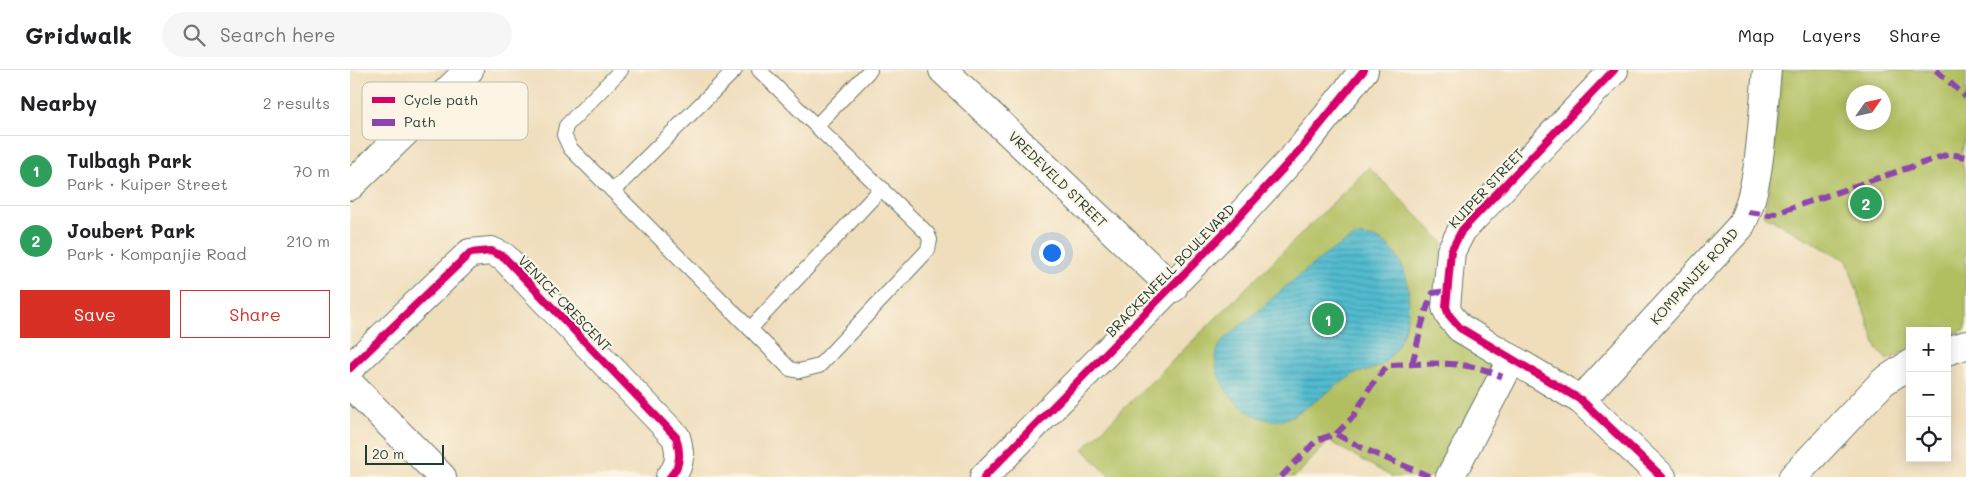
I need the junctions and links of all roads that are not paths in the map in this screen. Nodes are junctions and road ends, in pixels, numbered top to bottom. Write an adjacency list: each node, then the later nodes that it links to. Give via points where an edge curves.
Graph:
1 (469, 70): 10 (street)
2 (621, 70): 15 (lane, via 566,126 564,135 570,148)
3 (735, 70): 15 (lane)
4 (759, 70): 11 (lane)
5 (870, 70): 11 (lane)
6 (943, 70): 16 (street, VREDEVELD STREET)
7 (1364, 70): 16 (street, BRACKENFELL BOULEVARD, via 1299,151)
8 (1614, 70): 20 (street, KUIPER STREET, via 1455,239 1445,299 1449,315 1460,328)
9 (1767, 70): 24 (street, KOMPANJIE ROAD, via 1754,189 1740,227)
10 (457, 82)
11 (816, 126): 14 (lane)
12 (397, 140): 13 (street)
13 (350, 186)
14 (882, 188): 17 (lane); 17 (lane, via 927,233 930,240 928,250 819,366 799,371 790,369)
15 (612, 191): 17 (lane)
16 (1172, 288): 27 (street, BRACKENFELL BOULEVARD)
17 (750, 329)
18 (1966, 345): 19 (street)
19 (1951, 350)
20 (1512, 359): 24 (street, KUIPER STREET); 28 (street)
21 (1906, 367): 30 (street, via 1883,382)
22 (350, 368): 26 (street, VENICE CRESCENT, via 470,253 491,251 504,257 676,437 680,452)
23 (350, 384): 25 (street)
24 (1581, 400): 29 (street, KUIPER STREET)
25 (442, 477)
26 (670, 477)
27 (984, 477)
28 (1450, 477)
29 (1662, 477)
30 (1793, 477)

